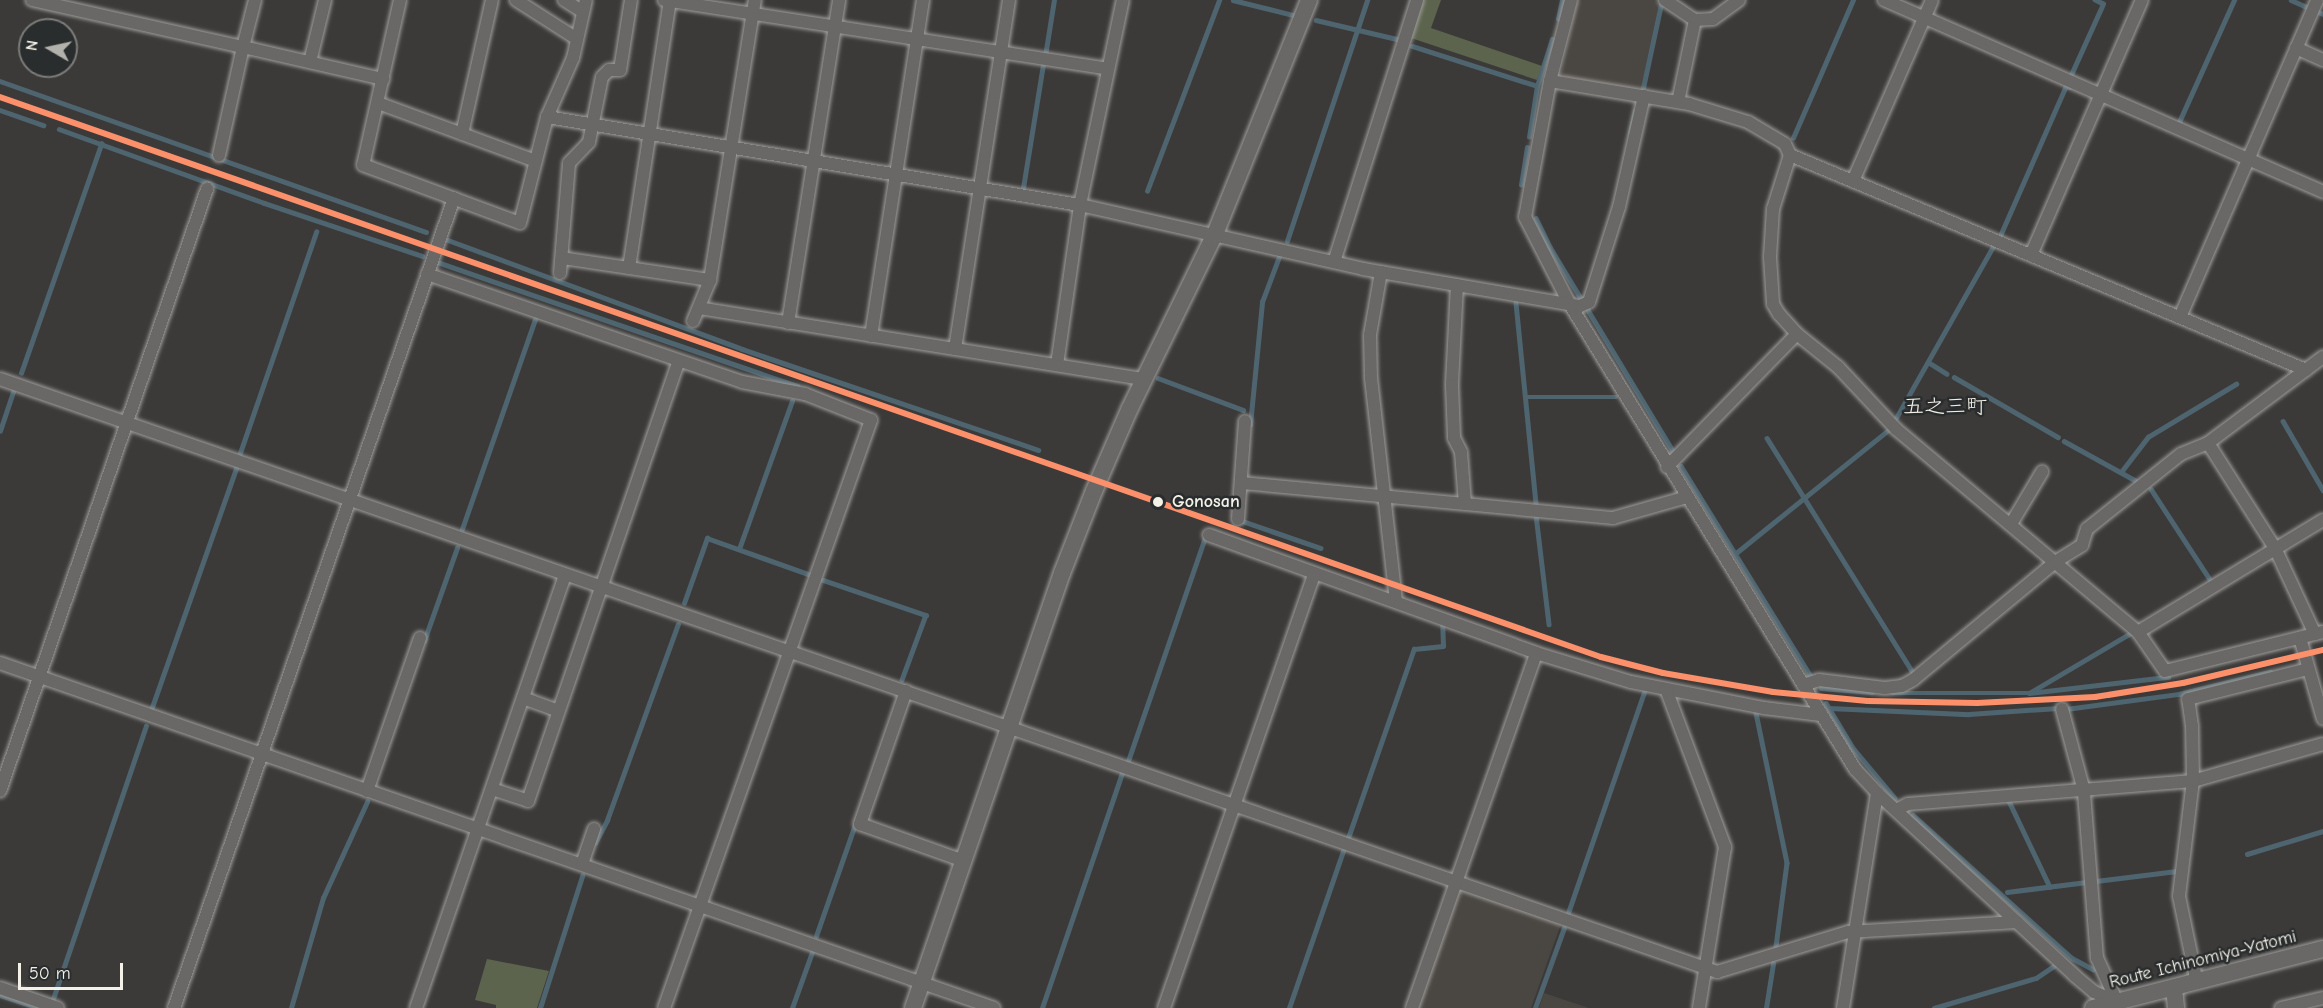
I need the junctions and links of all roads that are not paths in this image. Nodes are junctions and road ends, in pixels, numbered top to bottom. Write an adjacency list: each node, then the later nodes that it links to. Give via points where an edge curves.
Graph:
1 (32, 0): 31 (street)
2 (255, 0): 31 (street)
3 (325, 0): 35 (street)
4 (400, 0): 37 (street)
5 (492, 0): 45 (street)
6 (516, 0): 29 (street)
7 (564, 0): 24 (street)
8 (632, 0): 44 (street, via 620,70 609,70 602,77)
9 (755, 0): 25 (street)
10 (839, 0): 28 (street)
11 (923, 0): 30 (street)
12 (1009, 0): 33 (street)
13 (1123, 0): 36 (street)
14 (1309, 0): 60 (street)
15 (1418, 0): 63 (street)
16 (1571, 0): 38 (street)
17 (1665, 0): 27 (street)
18 (1739, 0): 27 (street, via 1713,19)
19 (1884, 0): 26 (street)
20 (1932, 0): 26 (street)
21 (2142, 0): 40 (street)
22 (2317, 0): 32 (street)
23 (667, 1): 25 (street); 46 (street)
24 (585, 6): 29 (street)
25 (753, 14): 28 (street); 47 (street)
26 (1924, 18): 40 (street); 54 (street)
27 (1695, 20): 41 (street)
28 (835, 26): 30 (street); 52 (street)
29 (577, 39): 43 (street, via 573,58)
30 (917, 39): 33 (street); 53 (street)
31 (243, 47): 35 (street); 48 (street)
32 (2296, 48): 34 (street); 50 (street)
33 (1001, 53): 36 (street); 56 (street)
34 (2323, 60)
35 (310, 62): 37 (street)
36 (1108, 69): 59 (street)
37 (383, 79): 42 (street)
38 (1550, 81): 39 (street); 70 (street, via 1525,217)
39 (1644, 96): 41 (street); 70 (street, via 1619,207)
40 (2100, 96): 50 (street); 61 (street)
41 (1678, 102): 49 (street, via 1748,122 1785,144)
42 (378, 103): 45 (street); 58 (street, via 363,165)
43 (547, 117): 44 (street); 51 (street)
44 (592, 125): 46 (street); 62 (street, via 589,142 569,163)
45 (462, 134): 51 (street)
46 (650, 135): 47 (street); 64 (street)
47 (731, 149): 52 (street); 68 (street)
48 (219, 155)
49 (1790, 155): 54 (street); 75 (street, via 1773,209 1770,257 1773,304)
50 (2248, 160): 57 (street); 72 (street)
51 (536, 161): 58 (street, via 520,223)
52 (813, 163): 53 (street); 74 (street)
53 (898, 177): 56 (street); 76 (street)
54 (1853, 181): 61 (street)
55 (207, 189): 85 (street)
56 (980, 189): 59 (street); 77 (street)
57 (2323, 192)
58 (453, 198): 67 (street)
59 (1080, 205): 60 (street); 80 (street)
60 (1215, 234): 63 (street); 83 (street)
61 (2031, 255): 72 (street)
62 (562, 258): 64 (street); 66 (street)
63 (1334, 262): 65 (street)
64 (629, 268): 68 (street)
65 (1381, 272): 69 (street); 90 (street, via 1370,335)
66 (560, 273)
67 (427, 274): 79 (street); 92 (street)
68 (710, 280): 71 (street)
69 (1457, 285): 70 (street); 93 (street, via 1452,385 1454,438 1461,452)
70 (1579, 304): 87 (street)
71 (699, 308): 73 (street); 74 (street)
72 (2180, 317): 81 (street)
73 (693, 321)
74 (788, 322): 76 (street)
75 (1797, 334): 87 (street); 96 (street, via 1838,367 1896,429)
76 (871, 336): 77 (street)
77 (955, 349): 80 (street)
78 (2323, 357): 81 (street)
79 (679, 361): 102 (street); 108 (street, via 742,382 805,394 871,420)
80 (1057, 366): 83 (street)
81 (2306, 370): 86 (street)
82 (0, 379): 85 (street)
83 (1143, 379): 121 (street, via 1062,573)
84 (1245, 421): 89 (street)
85 (127, 423): 92 (street); 112 (street)
86 (2208, 443): 98 (street); 99 (street, via 2181,454 2087,529 2082,545)
87 (1667, 467): 91 (street)
88 (2042, 472): 96 (street)
89 (1242, 483): 90 (street); 94 (street)
90 (1384, 496): 93 (street); 103 (street)
91 (1687, 497): 93 (street, via 1612,518); 113 (street)
92 (347, 500): 101 (street); 123 (street)
93 (1465, 504)
94 (1238, 519)
95 (2323, 520): 98 (street)
96 (2011, 524): 99 (street)
97 (1209, 535): 100 (street)
98 (2275, 548): 104 (street); 105 (street)
99 (2055, 562): 104 (street); 113 (street, via 1902,686 1885,688 1819,680)
100 (1314, 573): 103 (street); 130 (street)
101 (565, 575): 102 (street); 116 (street)
102 (601, 585): 108 (street); 118 (street)
103 (1396, 601): 109 (street)
104 (2138, 632): 107 (street, via 2165,670)
105 (2319, 633): 107 (street)
106 (420, 638): 127 (street)
107 (2300, 638): 111 (street)
108 (791, 651): 115 (street); 137 (street)
109 (1536, 653): 114 (street); 136 (street)
110 (0, 663): 112 (street)
111 (2308, 669): 120 (street); 124 (street, via 2188,699)
112 (39, 676): 123 (street); 126 (street)
113 (1803, 684): 119 (street)
114 (1666, 689): 119 (street); 141 (street, via 1725,846)
115 (906, 691): 121 (street); 134 (street, via 860,824)
116 (523, 698): 118 (street); 125 (street)
117 (2062, 709): 128 (street)
118 (558, 711): 125 (street, via 528,801)
119 (1821, 715): 129 (street, via 1855,769)
120 (2323, 719)
121 (1010, 727): 130 (street); 134 (street)
122 (2323, 744): 124 (street)
123 (261, 755): 127 (street); 150 (street)
124 (2193, 781): 128 (street); 143 (street, via 2179,896)
125 (492, 789): 133 (street)
126 (0, 791)
127 (367, 791): 133 (street)
128 (2084, 791): 131 (street, via 1908,804); 147 (street, via 2097,958)
129 (1877, 793): 131 (street); 139 (street)
130 (1236, 804): 136 (street); 155 (street)
131 (1896, 810): 138 (street)
132 (594, 828): 135 (street)
133 (478, 829): 135 (street); 151 (street)
134 (964, 861): 142 (street)
135 (582, 864): 137 (street)
136 (1456, 882): 141 (street); 156 (street)
137 (700, 906): 142 (street); 152 (street)
138 (2017, 922): 139 (street); 147 (street, via 2094,992)
139 (1856, 933): 141 (street, via 1848,932 1717,972); 158 (street)
140 (2323, 949): 143 (street, Route Ichinomiya-Yatomi)
141 (1706, 968): 157 (street)
142 (922, 983): 153 (street); 154 (street)
143 (2197, 983): 145 (street, Route Ichinomiya-Yatomi)
144 (0, 988): 149 (street)
145 (2174, 988): 147 (street, Route Ichinomiya-Yatomi); 160 (street)
146 (2323, 998): 148 (street)
147 (2117, 1002): 159 (street, Route Ichinomiya-Yatomi)
148 (2303, 1005): 161 (street)
149 (58, 1008)
150 (174, 1008)
151 (416, 1008)
152 (664, 1008)
153 (913, 1008)
154 (994, 1008)
155 (1164, 1008)
156 (1412, 1008)
157 (1699, 1008)
158 (1844, 1008)
159 (2094, 1008)
160 (2176, 1008)
161 (2282, 1008)

